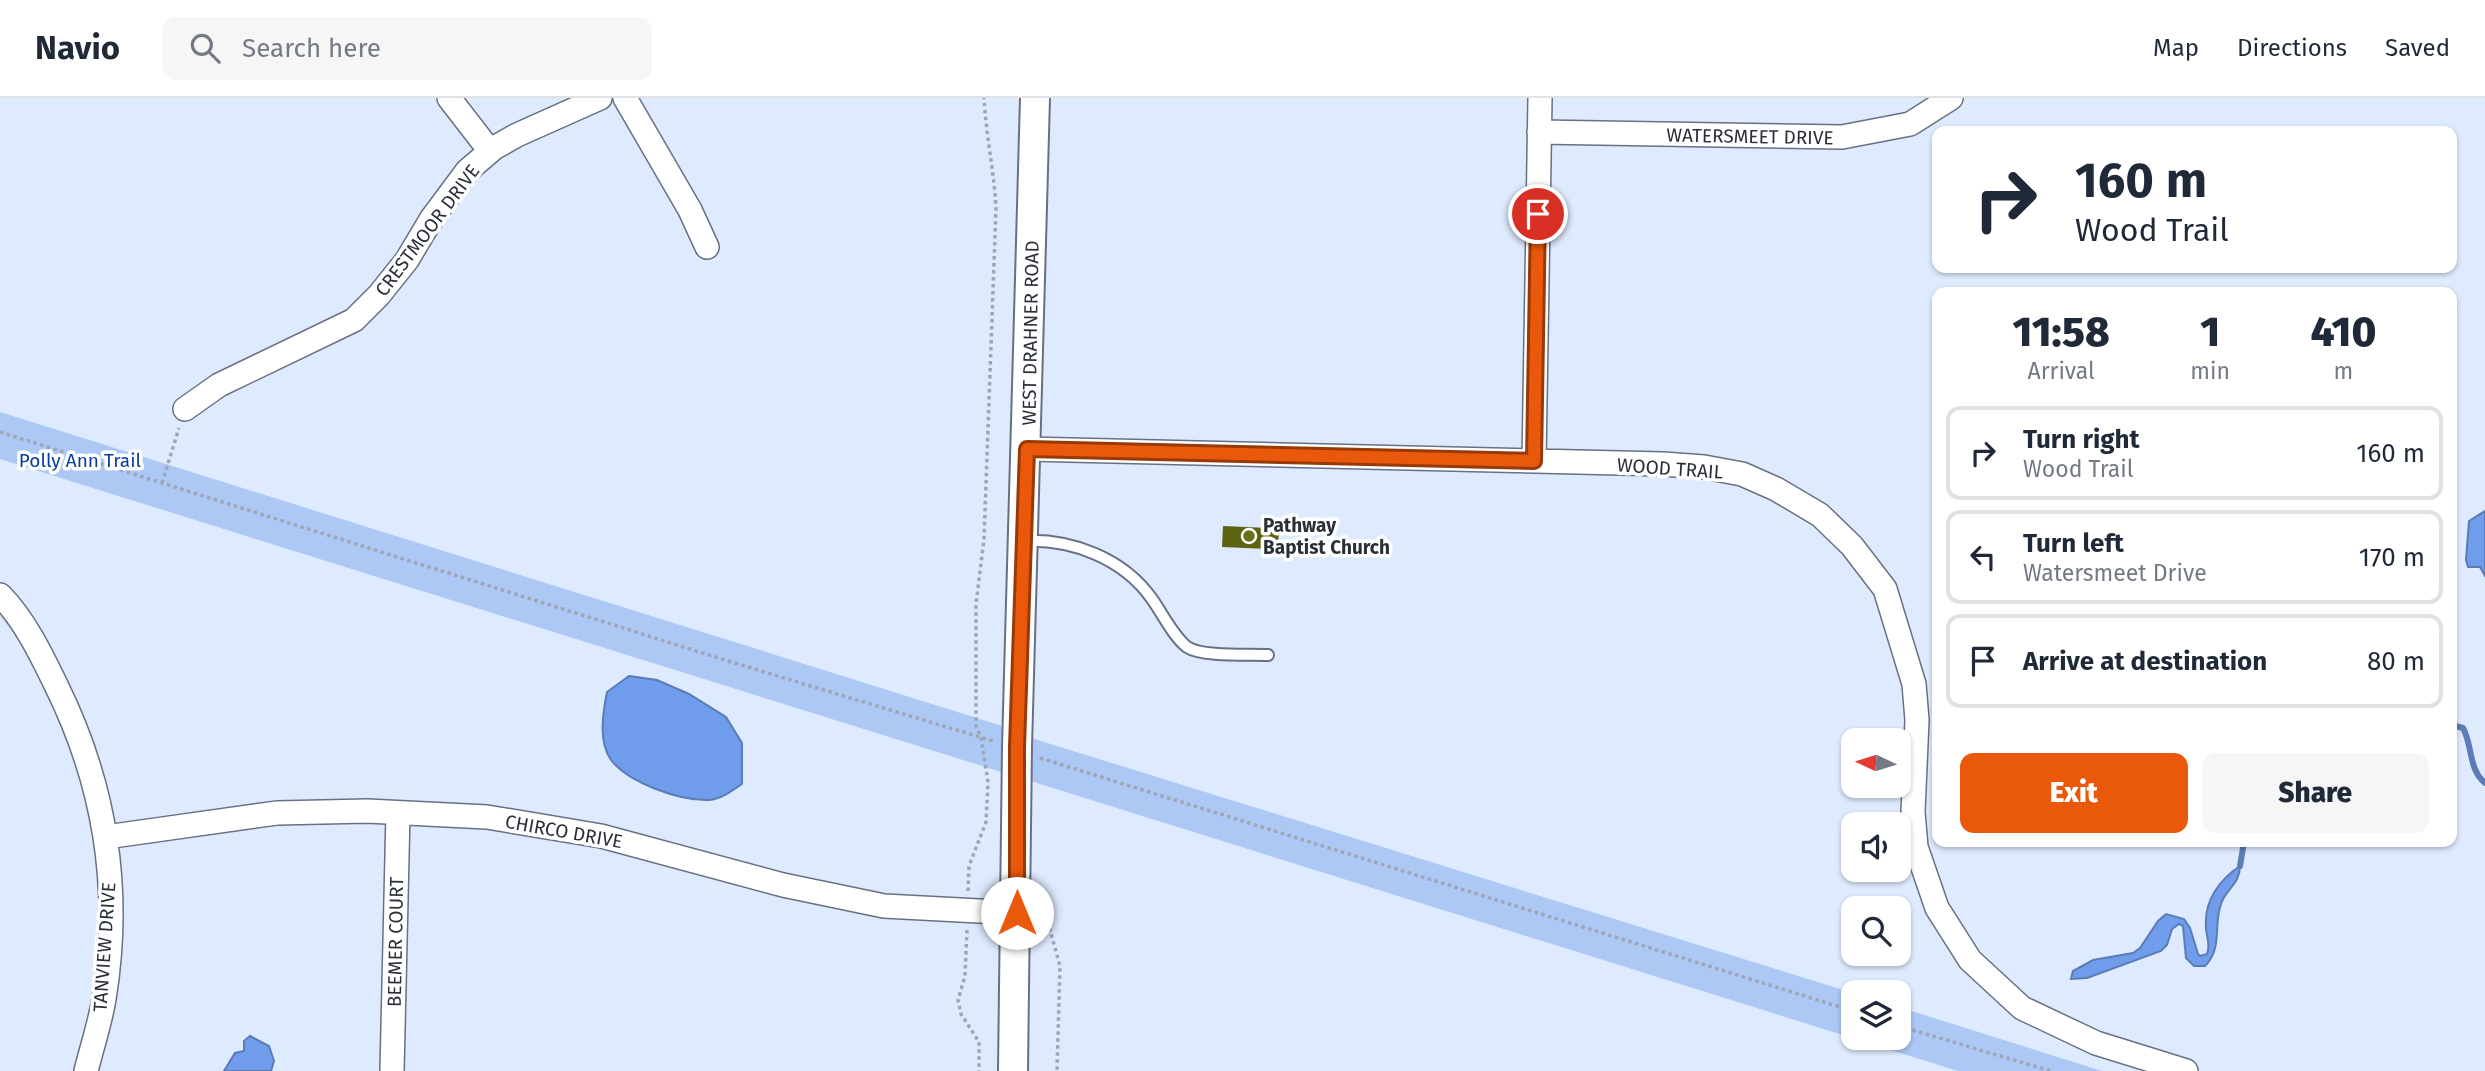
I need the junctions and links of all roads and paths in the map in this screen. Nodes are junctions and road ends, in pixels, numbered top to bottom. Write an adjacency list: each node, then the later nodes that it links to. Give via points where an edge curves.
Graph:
1 (449, 98): 9 (street)
2 (600, 98): 9 (street, CRESTMOOR DRIVE)
3 (625, 98): 10 (street)
4 (984, 98): 19 (path, via 996,208 984,539 976,604 976,726)
5 (1035, 98): 13 (street, WEST DRAHNER ROAD)
6 (1540, 98): 8 (street)
7 (1951, 98): 8 (street, WATERSMEET DRIVE, via 1910,124 1842,137)
8 (1539, 132): 14 (street)
9 (490, 151): 11 (street, CRESTMOOR DRIVE, via 467,172 407,260 354,320 219,385)
10 (707, 247)
11 (185, 409): 15 (path)
12 (0, 432): 15 (path)
13 (1027, 449): 14 (street, WOOD TRAIL); 16 (street, WEST DRAHNER ROAD)
14 (1534, 461): 35 (street, WOOD TRAIL, via 1663,464 1742,474 1820,515 1852,546 1885,589 1904,644 1917,720 1916,847 1937,908 1970,960 2022,1008 2096,1043)
15 (162, 483): 19 (path)
16 (1024, 541): 18 (lane, via 1047,540 1092,551 1128,572 1188,647); 20 (street, WEST DRAHNER ROAD)
17 (0, 595): 23 (street, TANVIEW DRIVE, via 38,650 73,720 98,795)
18 (1268, 655)
19 (981, 737): 20 (path); 25 (path, via 988,782 986,822 969,866)
20 (1017, 747): 26 (street, WEST DRAHNER ROAD)
21 (1035, 769): 27 (path, via 1035,756)
22 (398, 813): 23 (street, CHIRCO DRIVE, via 277,813); 25 (street, CHIRCO DRIVE, via 487,817 601,835 783,885 884,906); 30 (street, BEEMER COURT)
23 (106, 837): 29 (street, TANVIEW DRIVE, via 111,907 104,999)
24 (1040, 890): 33 (path, via 1060,966)
25 (967, 910): 26 (street, CHIRCO DRIVE); 31 (path, via 965,976 958,1000 961,1014 979,1042)
26 (1017, 913): 32 (street, WEST DRAHNER ROAD)
27 (1841, 1007)
28 (1911, 1030): 34 (path)
29 (86, 1071)
30 (392, 1071)
31 (979, 1071)
32 (1013, 1071)
33 (1057, 1071)
34 (2051, 1071)
35 (2186, 1071)

